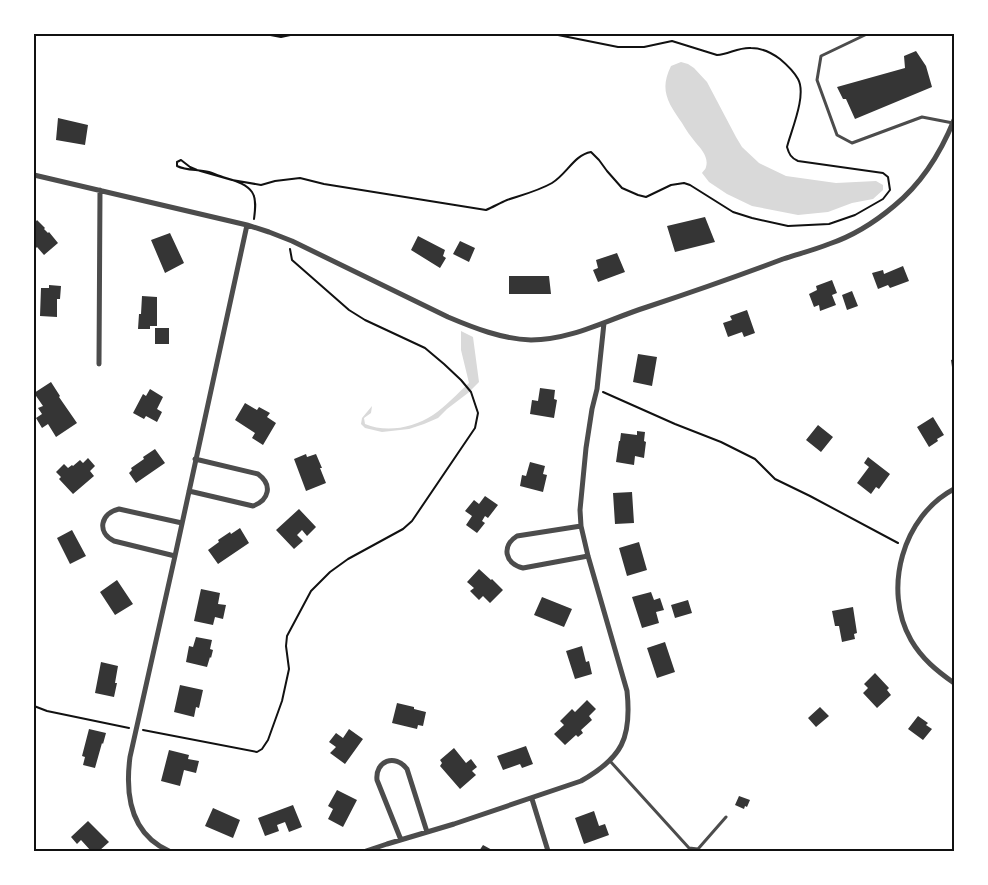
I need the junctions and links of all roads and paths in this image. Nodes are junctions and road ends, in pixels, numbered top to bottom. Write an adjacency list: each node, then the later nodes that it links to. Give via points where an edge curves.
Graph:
1 (265, 34): 2 (path, via 281,37)
2 (295, 34)
3 (553, 34): 8 (path, via 618,47 672,42 717,55 753,48 772,53 791,70 800,84 800,99 787,148 789,154 798,162 883,174 888,177 890,190 884,199 855,215 829,224 788,226 733,212 690,184 671,185 646,197 630,192 615,181 591,152 578,157 552,183 486,210 300,178 261,185)
4 (868, 34): 5 (lane, via 821,56 817,80 837,135 852,143 922,117)
5 (954, 122): 13 (street, via 940,150 910,192 859,230 831,244)
6 (197, 170): 6 (path, via 181,160 177,162 182,168); 8 (path)
7 (34, 175): 9 (street)
8 (232, 180): 10 (path, via 253,192)
9 (100, 190): 11 (street); 14 (street)
10 (254, 220)
11 (247, 224): 12 (street); 16 (street)
12 (292, 241): 13 (street, via 448,317 493,333 538,339 580,332); 29 (path, via 292,260 349,310 425,348 461,380 472,392 478,413 475,428 412,520 330,572 311,591 287,636 289,669 282,701 262,749 257,752)
13 (604, 323): 15 (street)
14 (99, 364)
15 (597, 389): 20 (street, via 586,448); 21 (path, via 755,459 775,479)
16 (195, 459): 18 (street); 18 (street, via 258,474 264,478 268,492 260,503 253,506)
17 (954, 489): 21 (street, via 937,500 921,517)
18 (188, 491): 19 (street)
19 (182, 523): 22 (street); 22 (street, via 119,509 107,514 103,520 104,532 114,541)
20 (581, 526): 23 (street); 23 (street, via 518,536 508,545 508,558 523,568)
21 (905, 547): 26 (street, via 898,584 906,631 922,657)
22 (175, 556): 35 (street, via 128,773 134,816 151,840)
23 (588, 556): 30 (street, via 627,691 628,726 624,740)
24 (34, 635): 25 (path)
25 (34, 647)
26 (954, 684)
27 (34, 706): 28 (path)
28 (128, 727)
29 (145, 731)
30 (610, 761): 31 (street, via 581,781); 32 (lane, via 689,848 698,850)
31 (532, 798): 33 (street); 37 (street)
32 (726, 817)
33 (427, 832): 34 (street); 34 (street, via 407,769 398,761 386,762 377,771 377,780)
34 (401, 840): 36 (street)
35 (169, 851)
36 (366, 851)
37 (548, 851)

